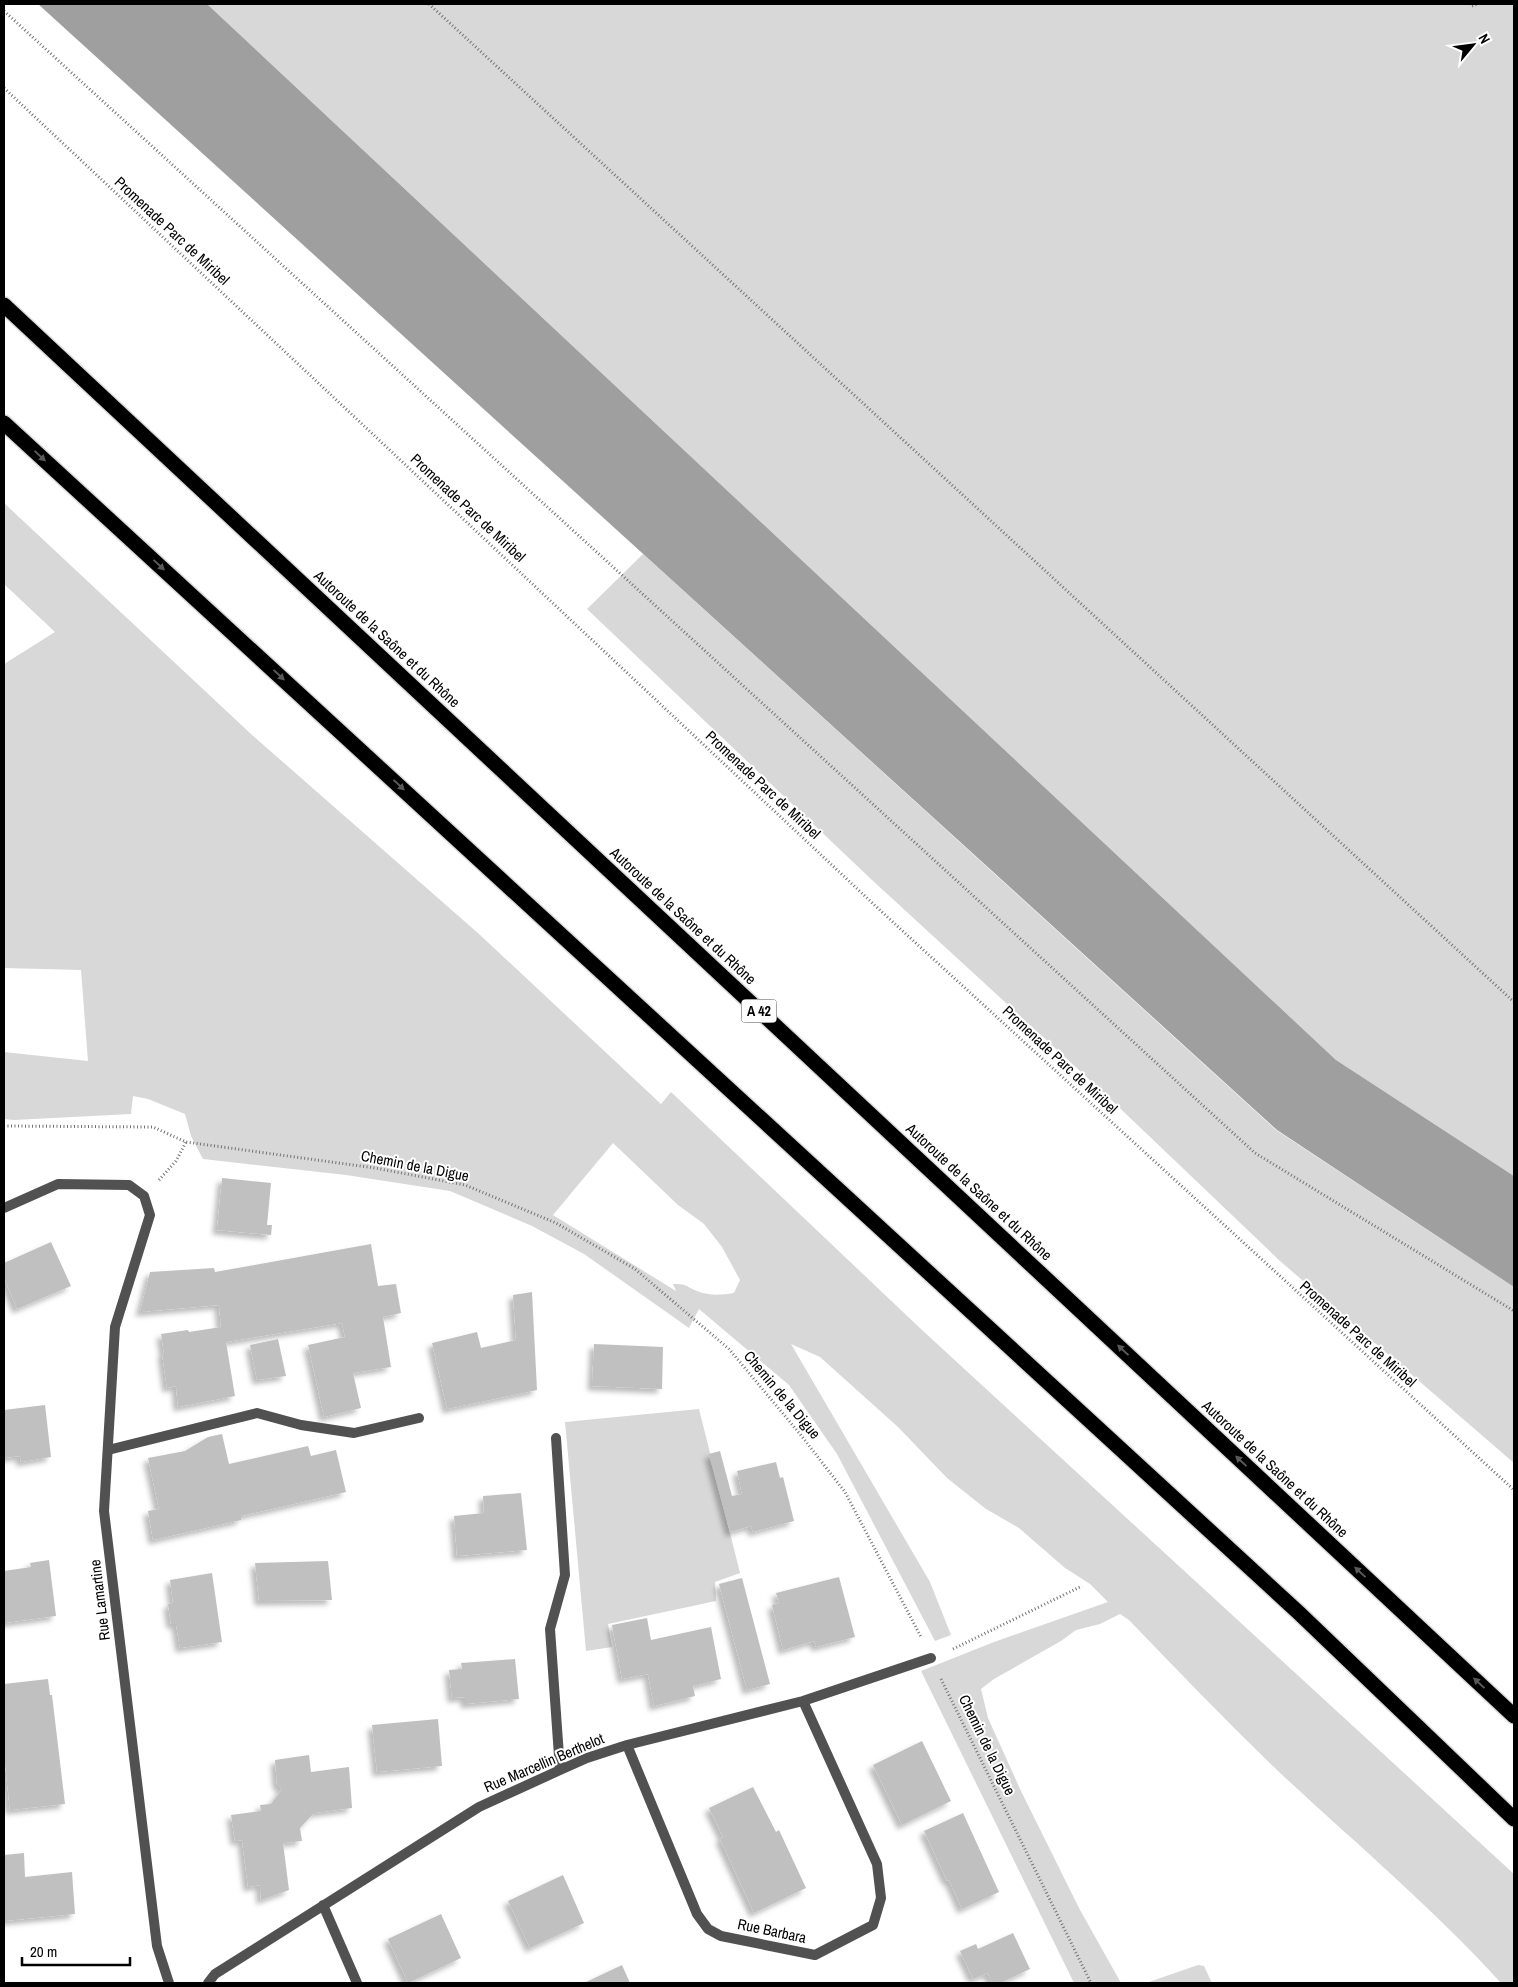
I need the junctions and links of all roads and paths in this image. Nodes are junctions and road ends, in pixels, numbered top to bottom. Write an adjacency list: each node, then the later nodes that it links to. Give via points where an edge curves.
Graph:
1 (429, 4): 8 (path)
2 (1478, 4): 3 (path)
3 (1472, 6)
4 (4, 11): 13 (path, via 1255,1153)
5 (4, 88): 17 (path, Promenade Parc de Miribel, via 883,913)
6 (4, 305): 21 (highway, Autoroute de la Saône et du Rhône / A 42, one-way to 6)
7 (4, 422): 24 (highway, one-way to 24, via 1277,1593)
8 (1514, 1002)
9 (4, 1126): 10 (path, Chemin de la Digue, via 153,1127)
10 (186, 1142): 11 (path, via 176,1161); 19 (path, Chemin de la Digue, via 375,1168 465,1185 556,1223 635,1269 729,1349 845,1492)
11 (144, 1196): 12 (street, via 129,1185 58,1184); 16 (street, Rue Lamartine, via 150,1215 116,1327)
12 (4, 1208)
13 (1514, 1311)
14 (420, 1418): 16 (street, via 354,1433 301,1425 257,1413)
15 (556, 1438): 23 (street, via 565,1575 550,1629)
16 (108, 1450): 26 (street, Rue Lamartine, via 104,1512 157,1946)
17 (1514, 1490)
18 (1082, 1586): 19 (path)
19 (931, 1658): 20 (street, Rue Marcellin Berthelot); 29 (path, Chemin de la Digue)
20 (803, 1701): 22 (street, Rue Marcellin Berthelot); 22 (street, Rue Barbara, via 876,1864 881,1898 873,1924 815,1955 729,1938 708,1929 697,1914)
21 (1514, 1716)
22 (627, 1746): 23 (street, Rue Marcellin Berthelot)
23 (560, 1770): 25 (street, Rue Marcellin Berthelot, via 479,1808)
24 (1514, 1819)
25 (323, 1905): 27 (street, Rue Marcellin Berthelot, via 214,1974); 28 (street)
26 (168, 1983)
27 (208, 1983)
28 (357, 1983)
29 (1091, 1983)

